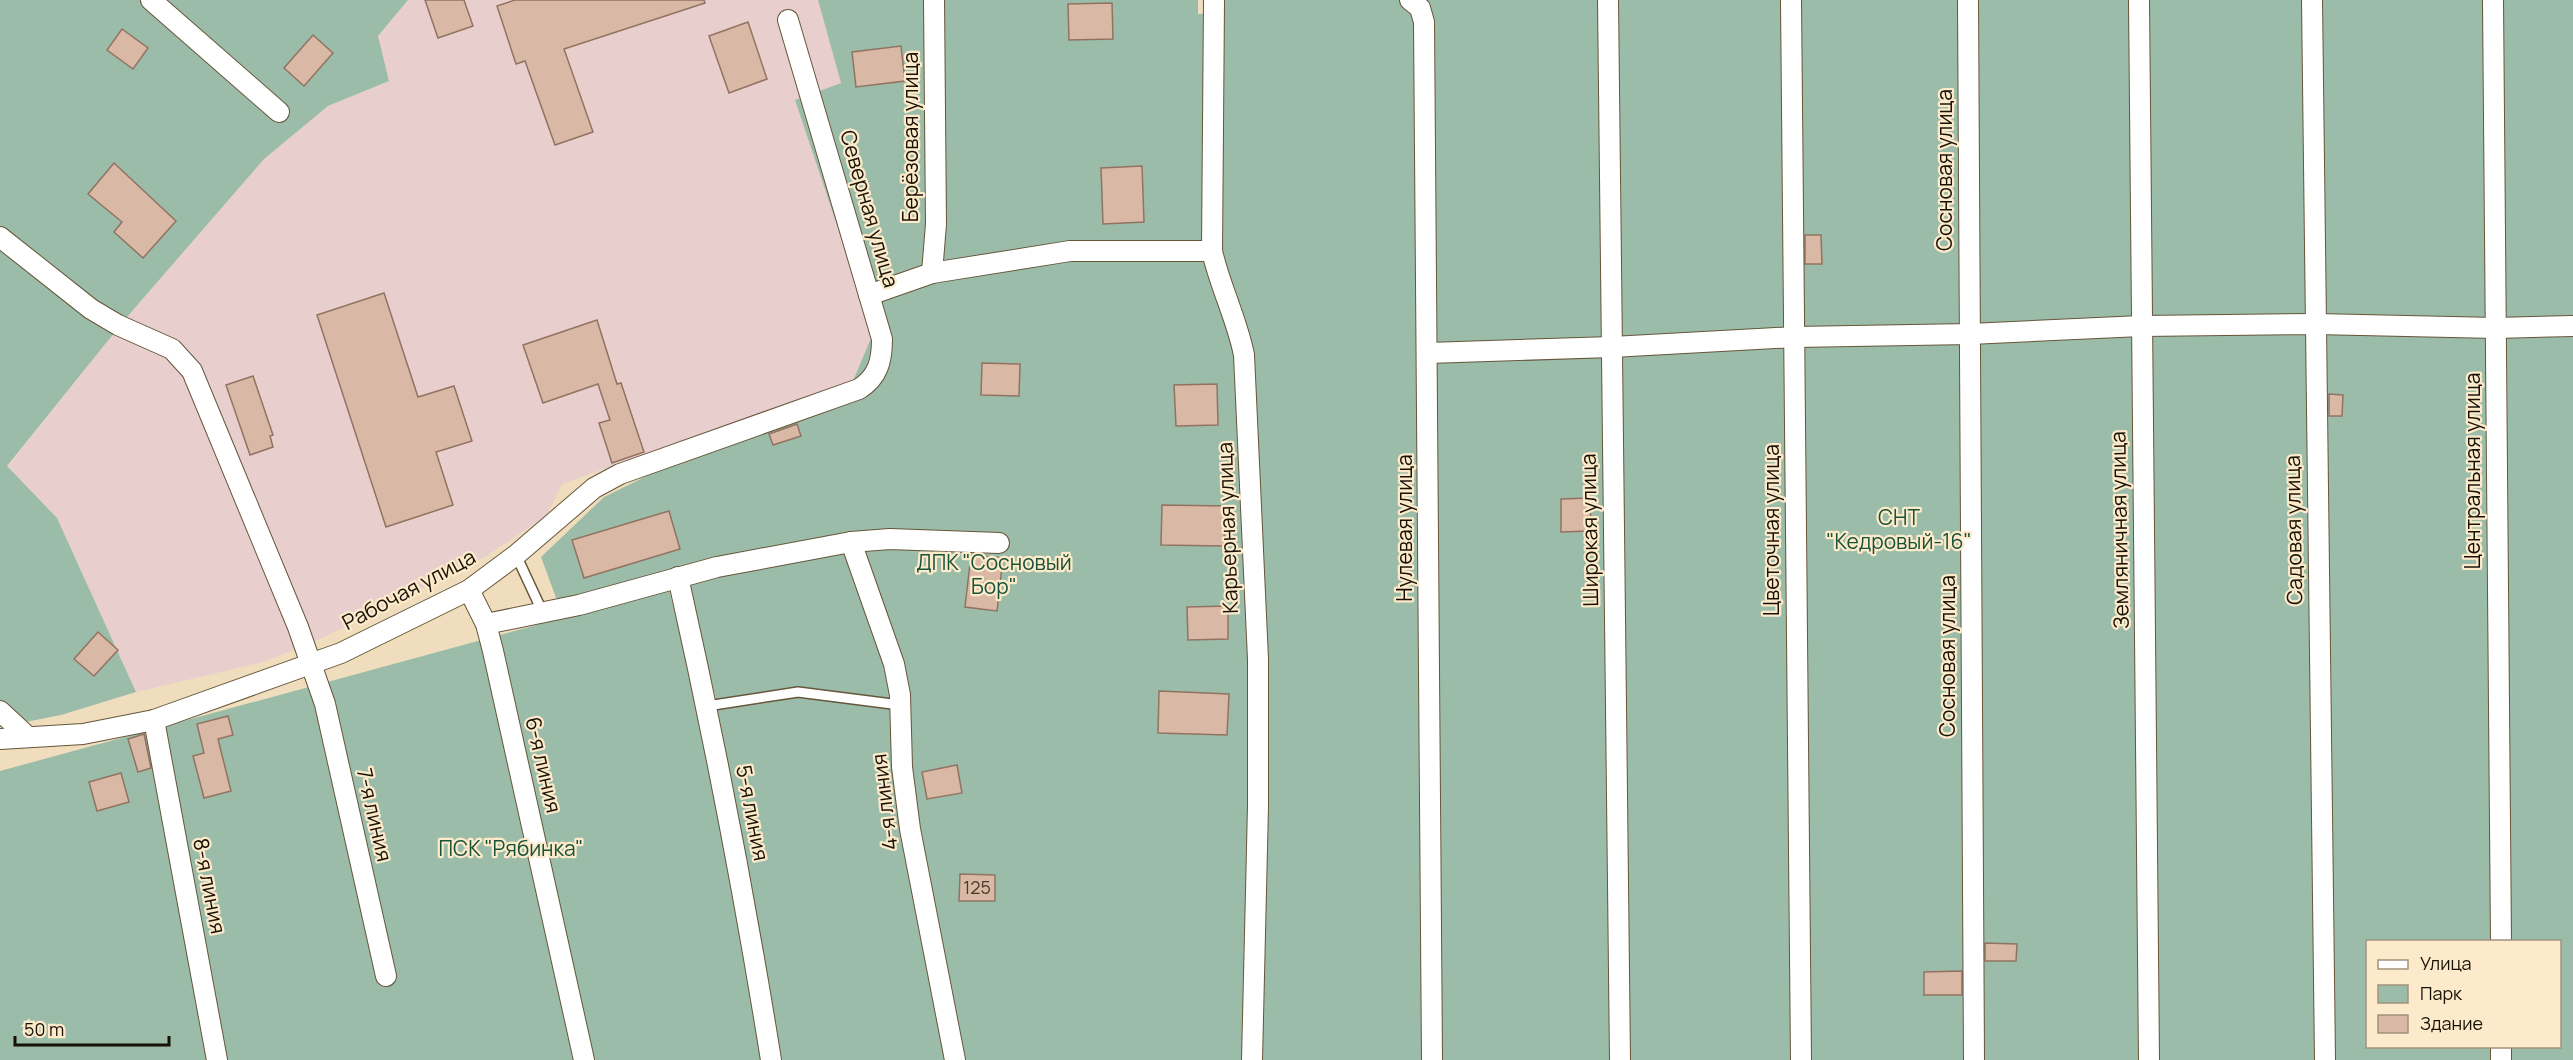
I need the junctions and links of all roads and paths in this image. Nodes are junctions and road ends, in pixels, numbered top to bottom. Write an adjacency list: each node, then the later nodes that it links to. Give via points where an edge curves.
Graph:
1 (151, 0): 12 (street)
2 (934, 0): 15 (street, Берёзовая улица, via 936,224)
3 (1214, 0): 14 (street, Карьерная улица)
4 (1410, 0): 24 (street, Нулевая улица, via 1420,8 1424,22)
5 (1608, 0): 23 (street, Широкая улица)
6 (1791, 0): 22 (street, Цветочная улица)
7 (1968, 0): 21 (street, Сосновая улица)
8 (2139, 0): 18 (street, Земляничная улица)
9 (2312, 0): 17 (street, Садовая улица)
10 (2493, 0): 20 (street, Центральная улица)
11 (788, 20): 16 (street, Северная улица)
12 (279, 112)
13 (0, 237): 33 (street, 7-я линия, via 91,309 172,349 192,371)
14 (1212, 251): 15 (street, via 1071,251); 46 (street, Карьерная улица, via 1240,332 1246,388 1258,659)
15 (932, 273): 16 (street)
16 (869, 296): 25 (street, Северная улица, via 882,339 882,355 870,382)
17 (2316, 324): 18 (street); 20 (street); 52 (street, Садовая улица)
18 (2141, 326): 21 (street); 51 (street, Земляничная улица)
19 (2573, 326): 20 (street)
20 (2496, 328): 40 (street, Центральная улица)
21 (1970, 334): 22 (street); 50 (street, Сосновая улица)
22 (1795, 337): 23 (street); 49 (street, Цветочная улица)
23 (1612, 347): 24 (street); 48 (street, Широкая улица)
24 (1428, 353): 47 (street, Нулевая улица)
25 (842, 394): 28 (street, Рабочая улица, via 620,474 594,488)
26 (851, 542): 27 (street, via 890,539); 29 (street); 34 (street, 4-я линия, via 894,664)
27 (999, 543)
28 (516, 555): 30 (street, Рабочая улица); 31 (lane)
29 (678, 578): 31 (street); 35 (street, 5-я линия)
30 (469, 590): 32 (street, 6-я линия); 33 (street, Рабочая улица)
31 (543, 614): 32 (street)
32 (486, 624): 43 (street, 6-я линия)
33 (312, 665): 37 (street, Рабочая улица); 41 (street, 7-я линия, via 325,704)
34 (900, 705): 35 (lane, via 798,692); 45 (street, 4-я линия, via 910,829)
35 (707, 706): 44 (street, 5-я линия)
36 (0, 711): 38 (street)
37 (153, 720): 38 (street, Рабочая улица, via 83,734); 42 (street, 8-я линия)
38 (27, 736): 39 (street, Рабочая улица)
39 (0, 739)
40 (2500, 940)
41 (386, 976)
42 (217, 1060)
43 (584, 1060)
44 (771, 1060)
45 (955, 1060)
46 (1252, 1060)
47 (1432, 1060)
48 (1620, 1060)
49 (1801, 1060)
50 (1974, 1060)
51 (2149, 1060)
52 (2325, 1060)

